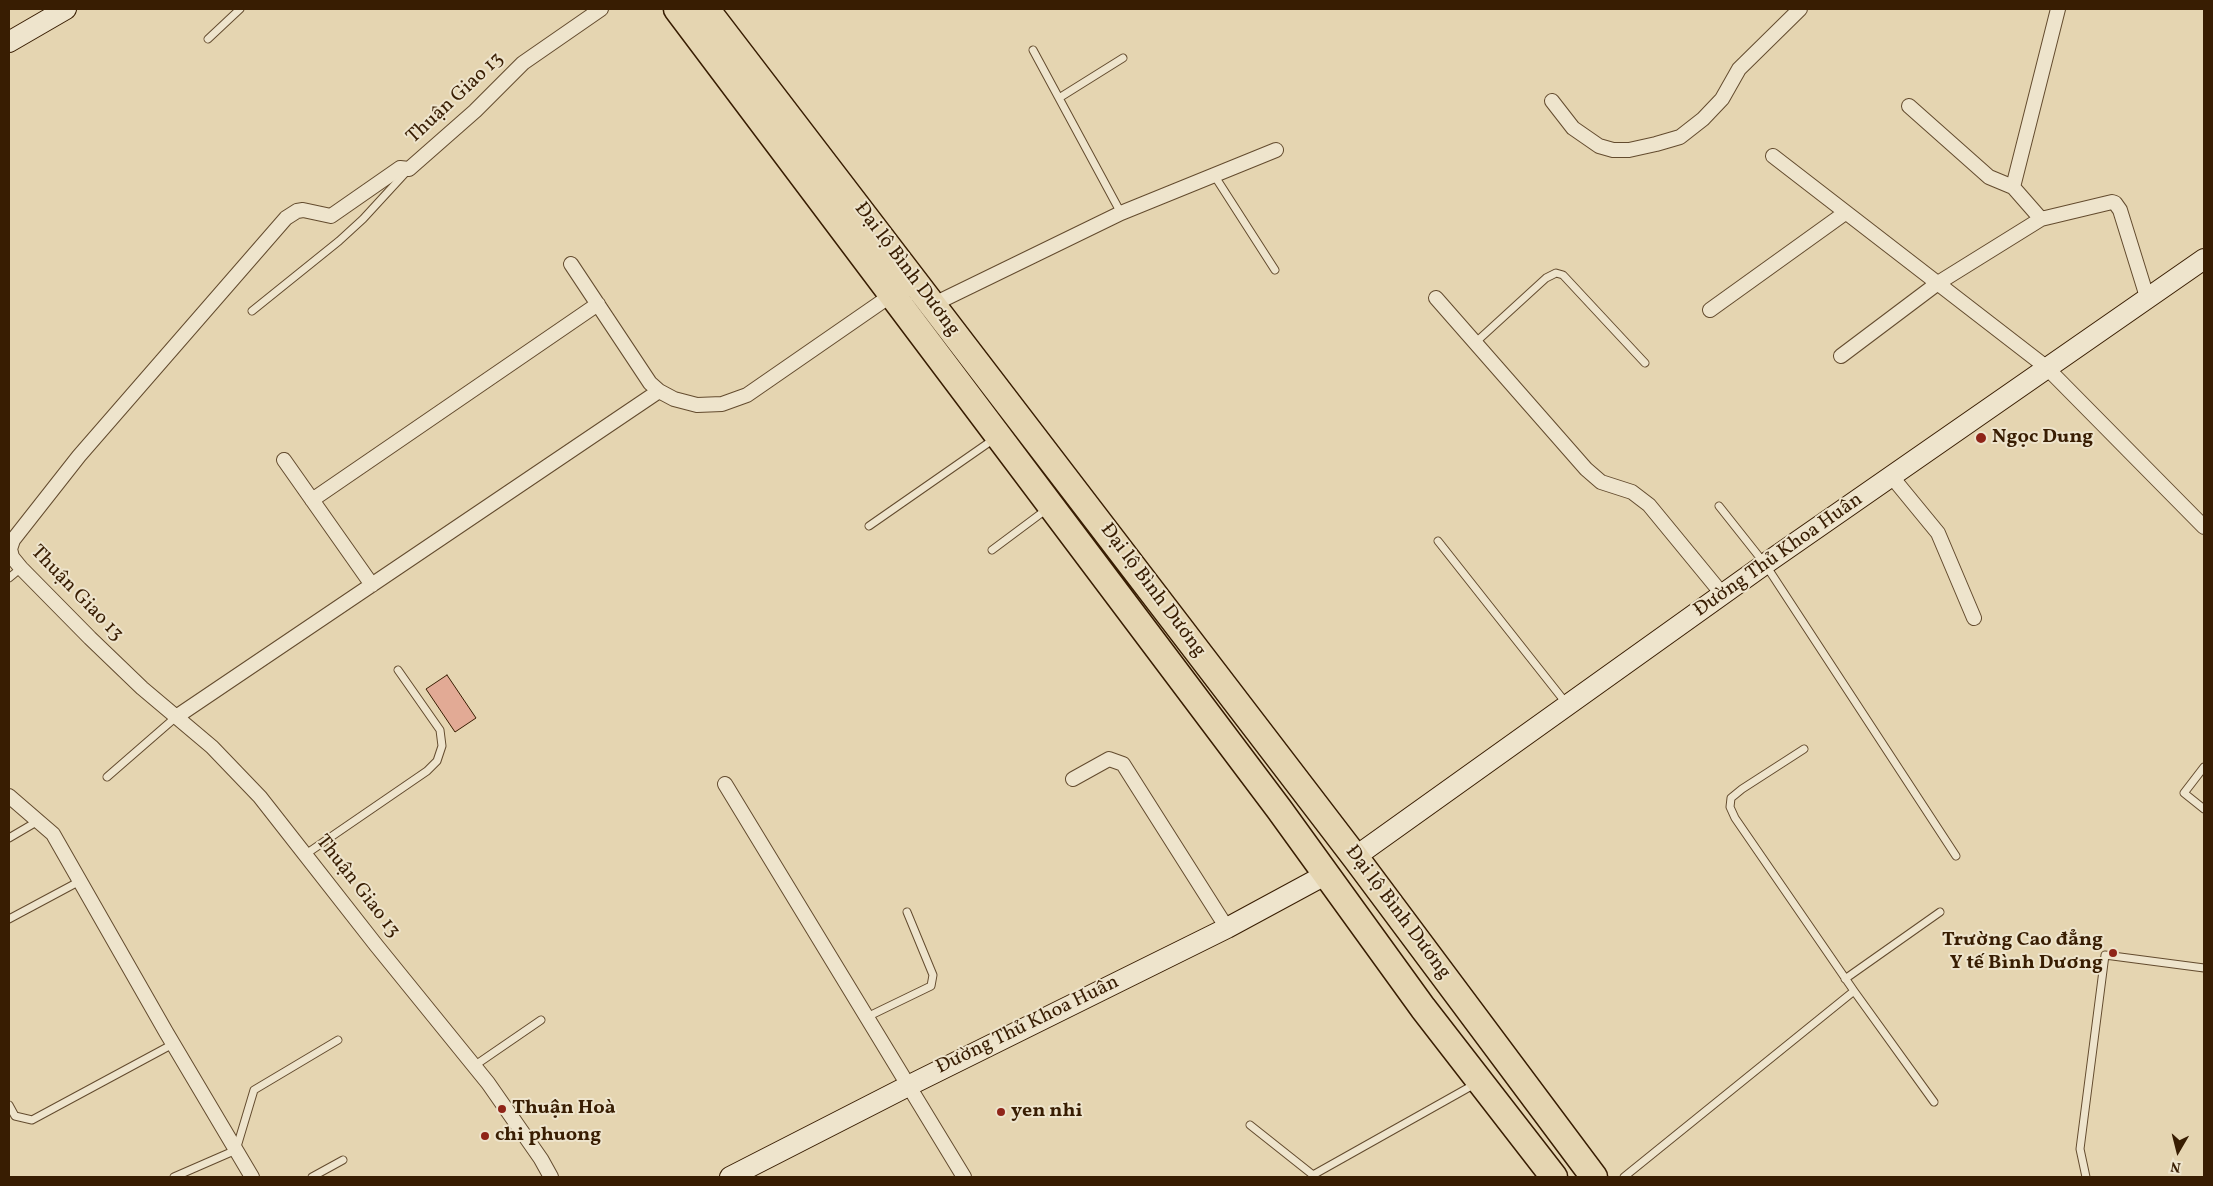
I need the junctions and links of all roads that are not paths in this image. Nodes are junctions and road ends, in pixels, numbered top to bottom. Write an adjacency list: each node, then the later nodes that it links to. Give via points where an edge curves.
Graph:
1 (66, 9): 9 (main road)
2 (240, 9): 8 (lane)
3 (602, 9): 17 (street, Thuận Giao 13, via 523,64)
4 (677, 9): 27 (highway, Đại lộ Bình Dương)
5 (706, 9): 31 (highway, Đại lộ Bình Dương)
6 (1800, 9): 13 (street, via 1740,69 1703,120 1680,137 1629,150 1606,148 1572,128)
7 (2058, 9): 19 (street)
8 (208, 39)
9 (9, 42)
10 (1032, 50): 12 (lane)
11 (1123, 58): 12 (lane)
12 (1059, 98): 20 (lane)
13 (1552, 101)
14 (1909, 106): 19 (street, via 1990,177)
15 (1276, 150): 18 (street)
16 (1773, 156): 21 (street)
17 (409, 169): 33 (lane, via 340,241); 48 (street, Thuận Giao 13, via 400,168 331,216 304,210 286,218 79,456)
18 (1214, 175): 20 (street); 25 (lane)
19 (2013, 187): 22 (street)
20 (1121, 213): 31 (street)
21 (1845, 213): 26 (street); 32 (street)
22 (2041, 219): 26 (street); 29 (street, via 2115,202)
23 (2204, 259): 29 (main road, Đường Thủ Khoa Huân)
24 (571, 264): 30 (street)
25 (1274, 270)
26 (1938, 283): 35 (street); 37 (street)
27 (893, 294): 38 (street, via 747,395 735,400 709,406 697,405); 39 (highway, Đại lộ Bình Dương)
28 (1436, 298): 34 (street)
29 (2147, 298): 37 (main road, Đường Thủ Khoa Huân)
30 (598, 304): 38 (street, via 650,383); 42 (street)
31 (932, 304): 69 (highway, Đại lộ Bình Dương)
32 (1710, 310)
33 (252, 311)
34 (1476, 342): 36 (lane, via 1546,278 1556,273 1563,275); 54 (street, via 1586,469 1601,482 1632,492 1649,505)
35 (1841, 356)
36 (1645, 363)
37 (2046, 367): 41 (main road, Đường Thủ Khoa Huân); 46 (street)
38 (659, 391): 53 (street)
39 (998, 436): 43 (highway, Đại lộ Bình Dương); 45 (lane)
40 (284, 460): 42 (street)
41 (1892, 477): 50 (main road, Đường Thủ Khoa Huân); 55 (street, via 1938,534)
42 (312, 500): 53 (street)
43 (1051, 506): 49 (lane); 71 (highway, Đại lộ Bình Dương)
44 (1719, 506): 50 (lane)
45 (869, 526)
46 (2204, 528)
47 (1438, 541): 57 (lane)
48 (9, 548): 51 (street, Thuận Giao 13)
49 (992, 550)
50 (1765, 564): 54 (main road, Đường Thủ Khoa Huân); 70 (lane)
51 (21, 568): 52 (lane); 58 (street, Thuận Giao 13, via 142,688)
52 (9, 578)
53 (372, 585): 58 (street)
54 (1724, 595): 57 (main road, Đường Thủ Khoa Huân)
55 (1974, 618)
56 (398, 670): 68 (lane, via 440,730 442,746 437,761)
57 (1568, 706): 69 (main road, Đường Thủ Khoa Huân)
58 (176, 717): 61 (lane); 68 (street, Thuận Giao 13, via 237,771)
59 (1804, 749): 78 (lane, via 1742,789 1731,798 1730,807)
60 (2204, 768): 65 (lane, via 2184,792)
61 (107, 777)
62 (1073, 780): 76 (street, via 1109,759 1123,764)
63 (725, 784): 80 (street)
64 (9, 796): 66 (street)
65 (2204, 809)
66 (38, 821): 67 (lane); 72 (street, via 53,834)
67 (9, 838)
68 (306, 854): 84 (street, Thuận Giao 13)
69 (1355, 856): 71 (highway); 99 (highway, Đại lộ Bình Dương)
70 (1956, 856)
71 (1325, 875): 76 (main road, Đường Thủ Khoa Huân); 85 (highway, Đại lộ Bình Dương)
72 (80, 881): 75 (lane); 83 (street)
73 (907, 912): 80 (lane, via 933,975 931,986)
74 (1940, 912): 78 (lane)
75 (9, 918)
76 (1227, 928): 86 (main road, Đường Thủ Khoa Huân)
77 (2204, 968): 101 (lane, via 2105,955 2080,1149)
78 (1845, 978): 79 (lane)
79 (1854, 991): 87 (lane); 100 (lane)
80 (867, 1016): 86 (street)
81 (541, 1020): 84 (lane)
82 (338, 1040): 90 (lane, via 254,1090)
83 (173, 1044): 88 (lane, via 32,1120 15,1116); 90 (street)
84 (474, 1066): 95 (street, Thuận Giao 13)
85 (1480, 1082): 89 (lane, via 1313,1175); 98 (highway, Đại lộ Bình Dương)
86 (910, 1085): 96 (main road, Đường Thủ Khoa Huân); 97 (street)
87 (1934, 1102)
88 (9, 1105)
89 (1250, 1125)
90 (236, 1150): 92 (lane); 93 (street)
91 (343, 1160): 94 (lane)
92 (174, 1177)
93 (252, 1177)
94 (312, 1177)
95 (551, 1177)
96 (730, 1177)
97 (964, 1177)
98 (1554, 1177)
99 (1594, 1177)
100 (1624, 1177)
101 (2086, 1177)

